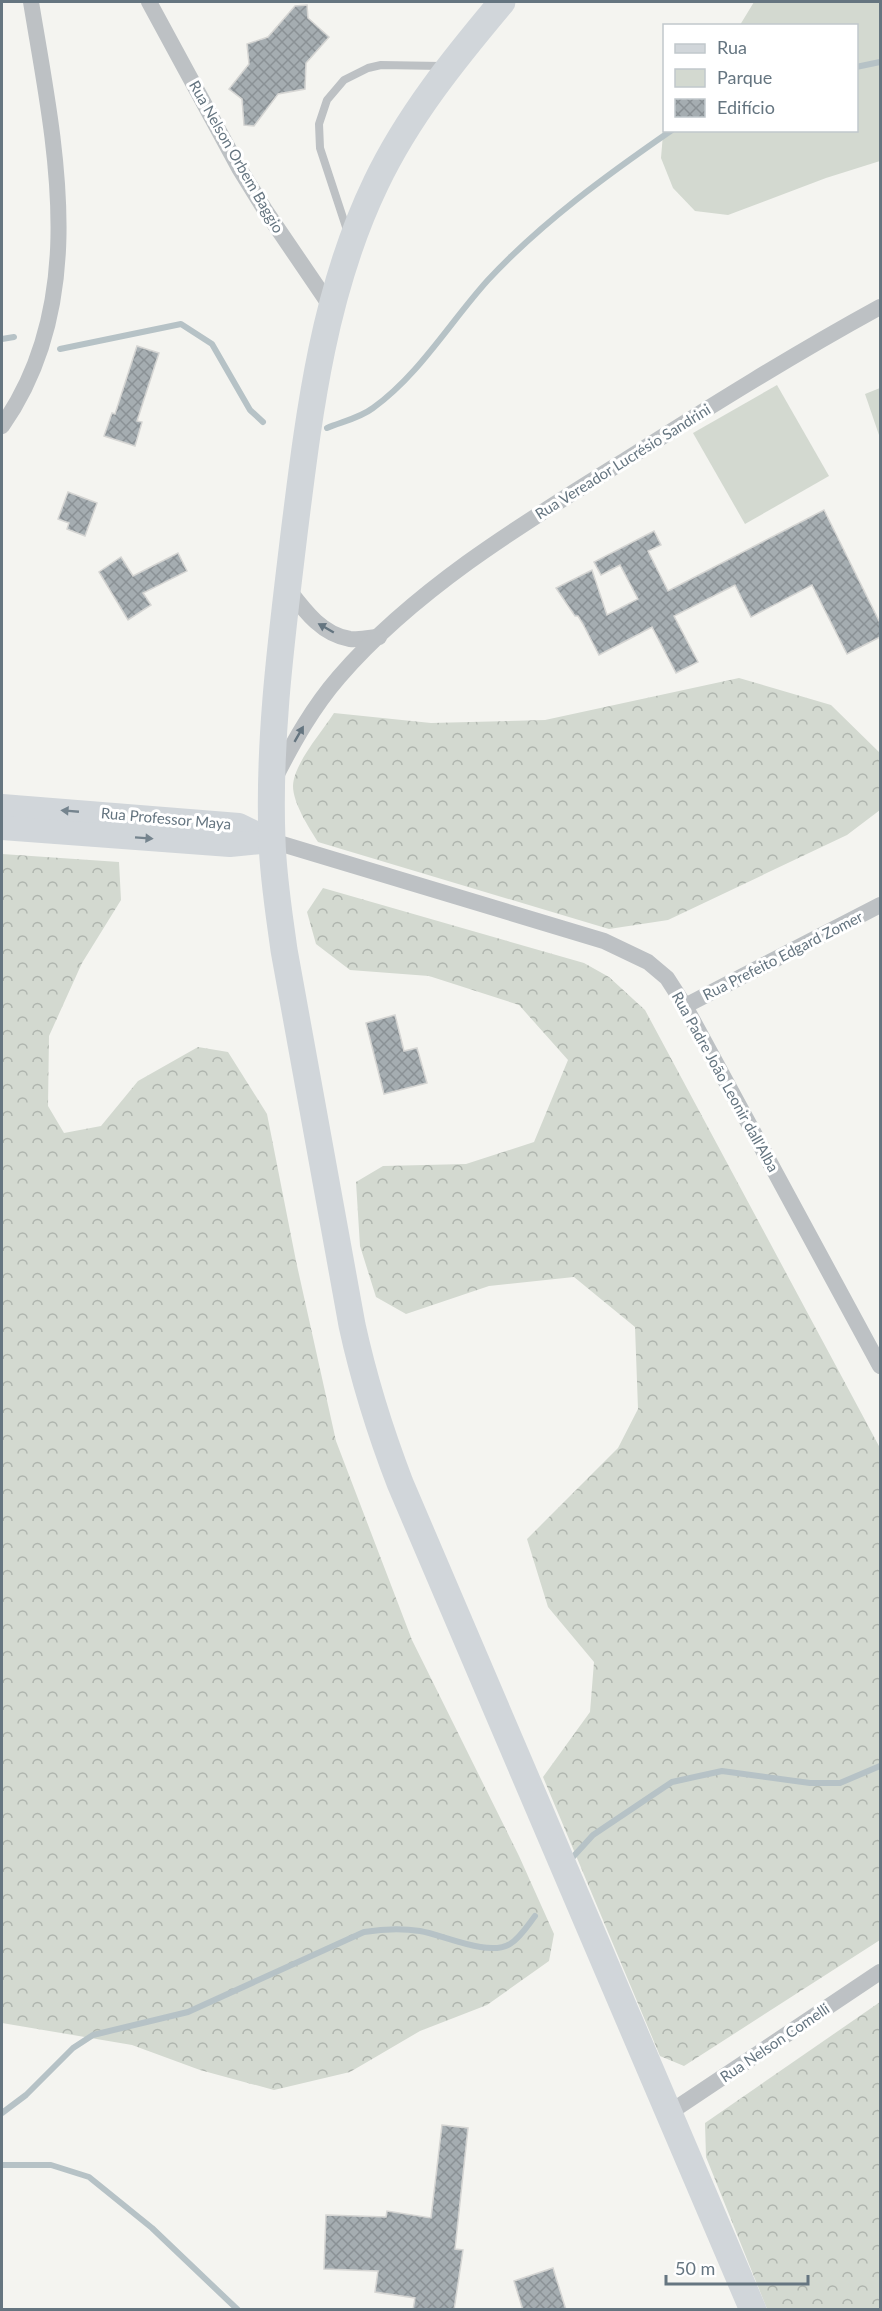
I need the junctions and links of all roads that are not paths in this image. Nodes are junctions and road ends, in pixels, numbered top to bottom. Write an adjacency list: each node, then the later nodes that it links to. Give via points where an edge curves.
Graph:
1 (31, 2): 8 (street, via 56,154 58,247 55,287 39,353)
2 (149, 2): 6 (street, Rua Nelson Orbem Baggio, via 239,168)
3 (502, 2): 4 (main road)
4 (447, 66): 5 (main road, via 376,181); 5 (lane, via 368,68 344,80 327,100 319,124 320,142)
5 (351, 242): 6 (main road)
6 (331, 307): 9 (main road, via 308,420)
7 (880, 307): 10 (street, Rua Vereador Lucrésio Sandrini, via 770,369 519,527 431,591)
8 (2, 426)
9 (288, 590): 10 (street, one-way to 9, via 350,639 329,631 311,619); 11 (main road)
10 (379, 637): 11 (street, Rua Vereador Lucrésio Sandrini, one-way to 10, via 298,734 321,700)
11 (272, 786): 14 (main road)
12 (2, 806): 14 (main road, Rua Professor Maya, one-way to 12, via 239,825)
13 (2, 828): 14 (main road, Rua Professor Maya, one-way to 14, via 230,845)
14 (272, 841): 16 (street, Rua Padre João Leonir dall'Alba, via 604,941 648,962 667,978); 19 (main road, via 288,973 352,1325 376,1418 400,1483)
15 (880, 905): 16 (street, Rua Prefeito Edgard Zomer)
16 (685, 1006): 17 (street, Rua Padre João Leonir dall'Alba)
17 (880, 1366)
18 (880, 1972): 19 (street, Rua Nelson Comelli)
19 (669, 2113): 20 (main road)
20 (753, 2310)

